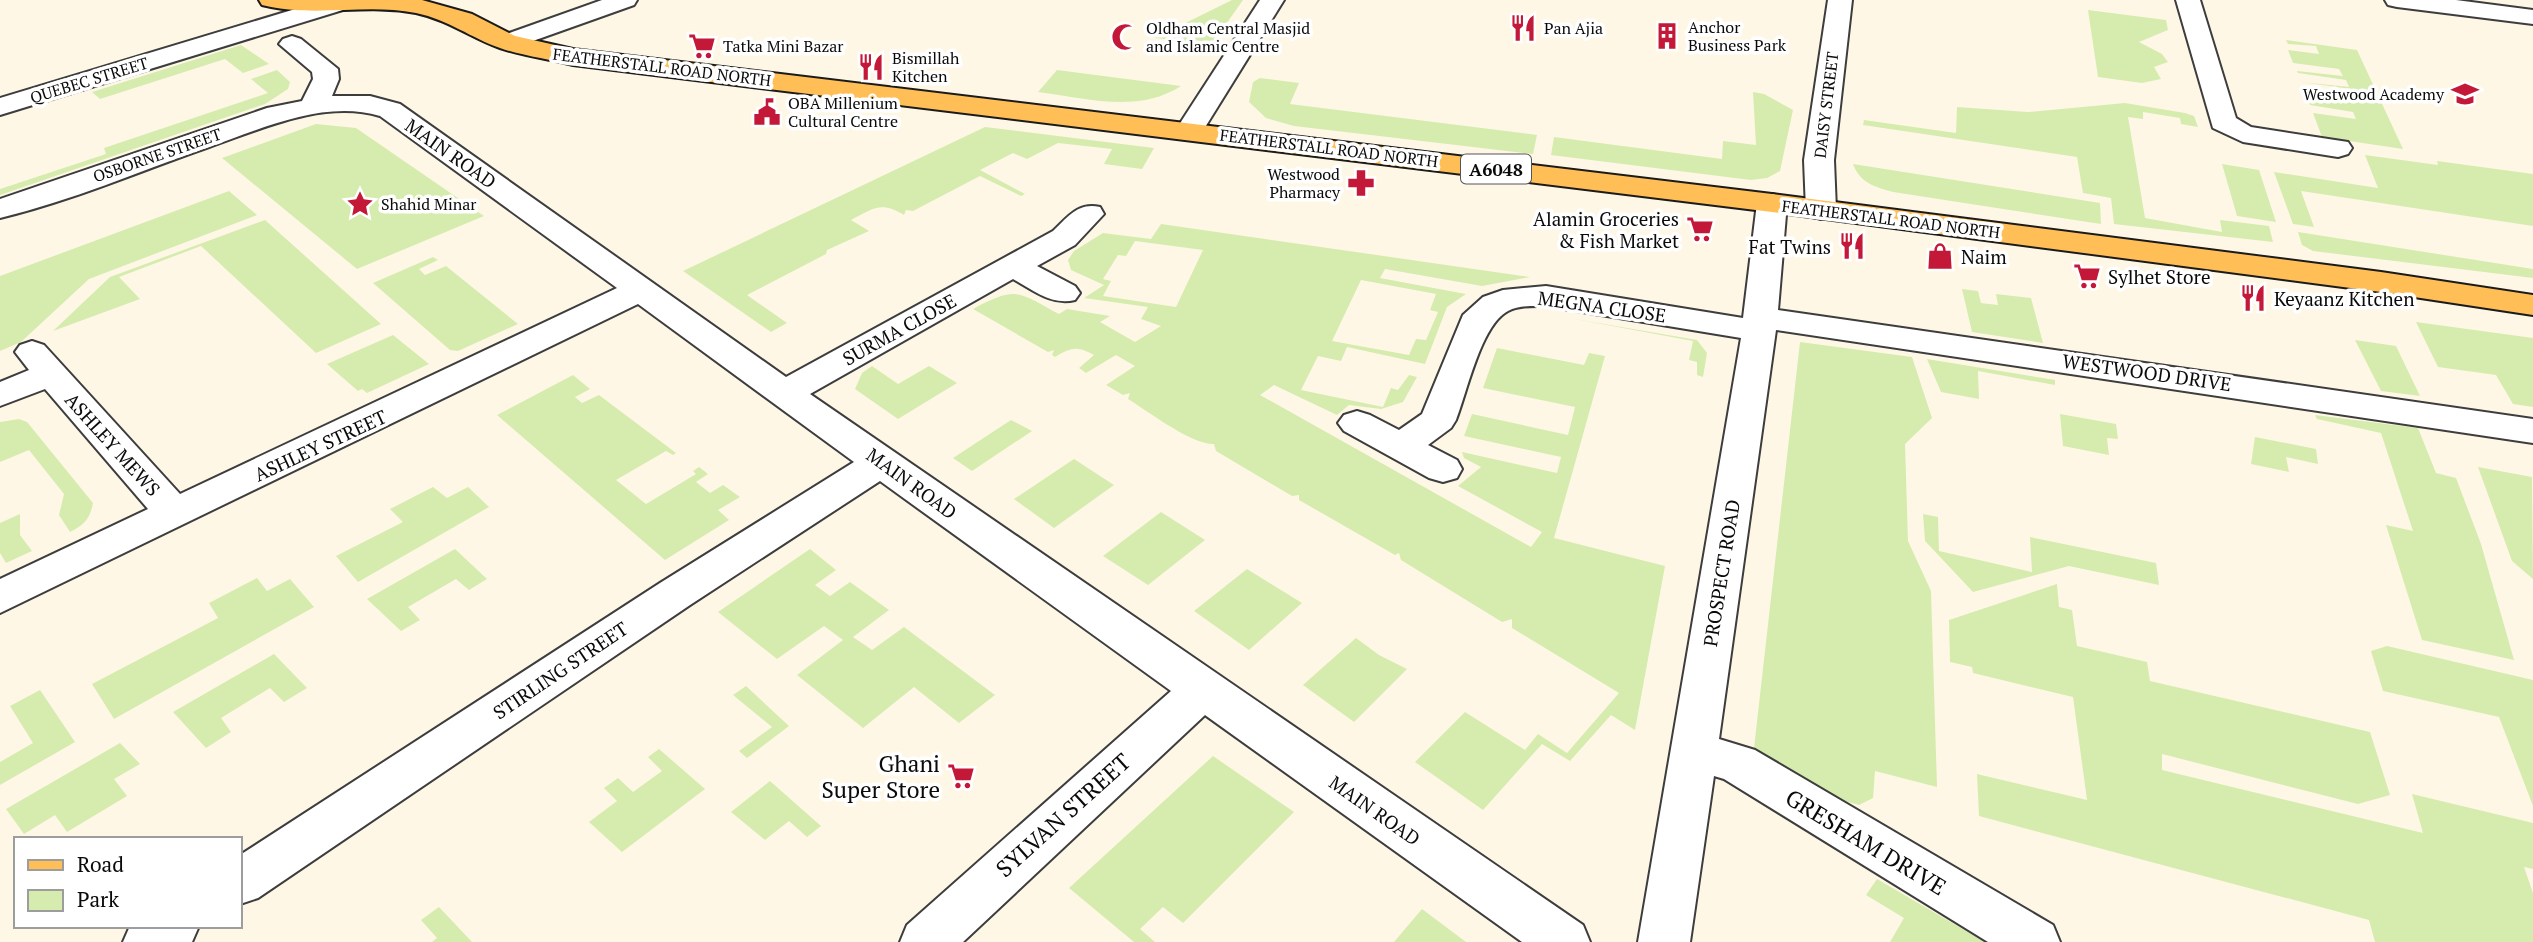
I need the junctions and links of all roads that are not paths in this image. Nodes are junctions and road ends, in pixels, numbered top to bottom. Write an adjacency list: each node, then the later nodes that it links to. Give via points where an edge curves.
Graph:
1 (264, 0): 13 (street, QUEBEC STREET, via 240,20)
2 (271, 0): 8 (main road, A6048, via 296,6)
3 (625, 0): 11 (street)
4 (1272, 0): 16 (street)
5 (1840, 0): 20 (street, DAISY STREET, via 1819,160)
6 (2188, 0): 17 (street, via 2223,122 2243,134)
7 (2397, 0): 10 (street)
8 (351, 1): 9 (main road, FEATHERSTALL ROAD NORTH / A6048); 13 (street, QUEBEC STREET)
9 (459, 10): 11 (main road, FEATHERSTALL ROAD NORTH / A6048)
10 (2533, 17)
11 (507, 42): 16 (main road, FEATHERSTALL ROAD NORTH / A6048, via 573,57)
12 (292, 44): 14 (street, via 325,69 326,79)
13 (178, 53): 15 (street, QUEBEC STREET)
14 (314, 104): 19 (street, OSBORNE STREET); 23 (street, MAIN ROAD, via 370,104 390,110)
15 (0, 107)
16 (1189, 131): 18 (main road, FEATHERSTALL ROAD NORTH / A6048)
17 (2339, 148)
18 (1772, 203): 20 (main road, FEATHERSTALL ROAD NORTH / A6048); 26 (street, PROSPECT ROAD)
19 (0, 209)
20 (1821, 210): 25 (main road, FEATHERSTALL ROAD NORTH / A6048)
21 (1089, 214): 22 (street, SURMA CLOSE, via 1072,233)
22 (1013, 266): 24 (street); 27 (street, SURMA CLOSE)
23 (640, 290): 27 (street, MAIN ROAD); 34 (street, ASHLEY STREET)
24 (1063, 293)
25 (2533, 305)
26 (1760, 325): 30 (street, WESTWOOD DRIVE); 31 (street, MEGNA CLOSE, via 1546,296 1515,297 1495,304 1475,322 1438,420); 37 (street, PROSPECT ROAD)
27 (786, 392): 32 (street, MAIN ROAD)
28 (0, 395): 34 (street, ASHLEY MEWS, via 41,363)
29 (1357, 423): 31 (street)
30 (2533, 431)
31 (1402, 446): 33 (street)
32 (882, 462): 36 (street, MAIN ROAD); 38 (street, STIRLING STREET)
33 (1443, 469)
34 (175, 514): 35 (street, ASHLEY STREET)
35 (0, 597)
36 (1202, 690): 41 (street, SYLVAN STREET); 42 (street, MAIN ROAD)
37 (1693, 751): 43 (street, PROSPECT ROAD); 44 (street, GRESHAM DRIVE, via 1738,764)
38 (242, 881)
39 (170, 928): 40 (street)
40 (149, 942)
41 (926, 942)
42 (1564, 942)
43 (1664, 942)
44 (2034, 942)

